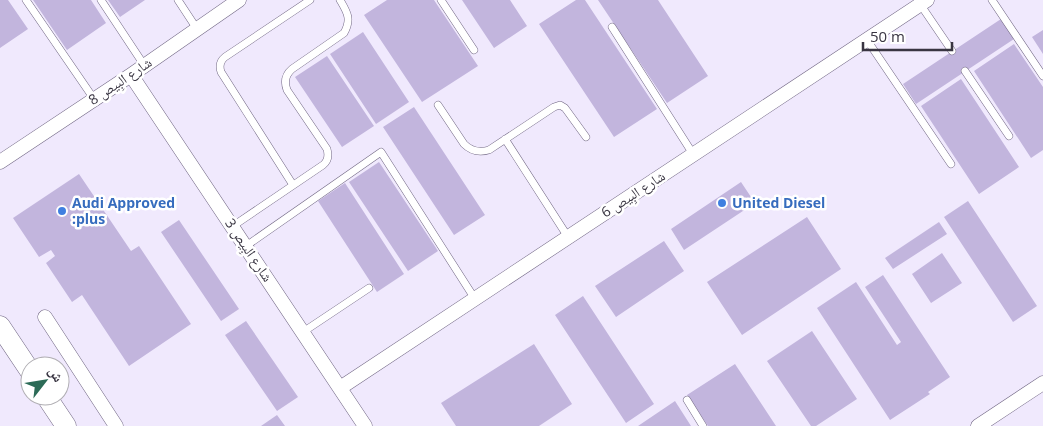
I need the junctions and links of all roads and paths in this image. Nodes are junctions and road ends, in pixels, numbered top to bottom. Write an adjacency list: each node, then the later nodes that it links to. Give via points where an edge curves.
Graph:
1 (26, 0): 19 (lane)
2 (101, 0): 15 (lane)
3 (178, 0): 11 (lane)
4 (239, 0): 11 (street, شارع البِيص 8)
5 (310, 0): 27 (lane, via 222,59 220,66)
6 (340, 0): 27 (lane, via 348,16 344,33 292,69 285,78 288,90 327,149 328,156 326,163)
7 (441, 0): 13 (lane)
8 (992, 0): 18 (lane)
9 (924, 2): 12 (street, شارع البِيص 6); 14 (lane)
10 (612, 27): 24 (lane)
11 (197, 29): 15 (street, شارع البِيص 8)
12 (867, 40): 24 (street, شارع البِيص 6); 26 (lane)
13 (474, 50)
14 (952, 51)
15 (144, 65): 17 (street, شارع البِيص 8)
16 (965, 71): 21 (lane)
17 (131, 75): 19 (street, شارع البِيص 8); 28 (street, شارع البِيص 3)
18 (1043, 76)
19 (94, 99): 25 (street, شارع البِيص 8)
20 (438, 105): 23 (lane, via 468,148 483,152)
21 (1009, 136)
22 (586, 137): 23 (lane, via 566,108 560,105)
23 (505, 139): 29 (lane)
24 (693, 154): 29 (street, شارع البِيص 6)
25 (0, 162)
26 (951, 164)
27 (293, 185): 28 (lane)
28 (232, 226): 30 (street, شارع البِيص 3)
29 (568, 237): 32 (street, شارع البِيص 6)
30 (246, 246): 32 (lane, via 380,152); 35 (street, شارع البِيص 3)
31 (369, 288): 35 (lane)
32 (475, 299): 38 (street, شارع البِيص 6)
33 (45, 317): 42 (street)
34 (0, 326): 36 (main road)
35 (303, 332): 38 (street, شارع البِيص 3)
36 (20, 357)
37 (1043, 383): 45 (street)
38 (340, 388): 43 (street, شارع البِيص 3)
39 (687, 400): 44 (lane)
40 (53, 406): 41 (main road)
41 (66, 426)
42 (116, 426)
43 (365, 426)
44 (703, 426)
45 (978, 426)

